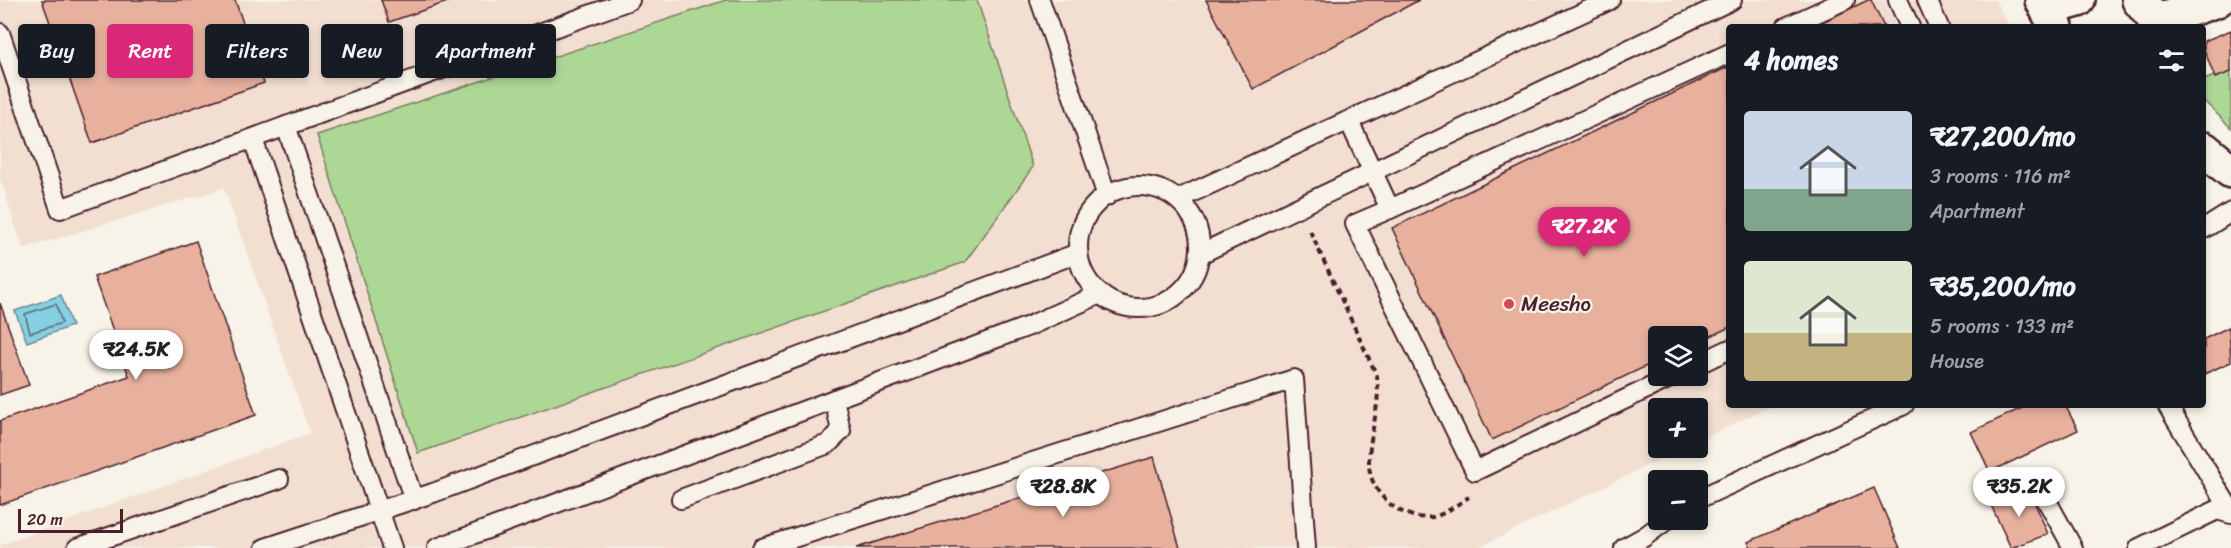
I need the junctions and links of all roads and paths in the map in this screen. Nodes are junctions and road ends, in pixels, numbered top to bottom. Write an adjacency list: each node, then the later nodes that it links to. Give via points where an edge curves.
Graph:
1 (630, 0): 18 (lane)
2 (1040, 0): 23 (lane)
3 (1610, 0): 17 (lane)
4 (1732, 0): 22 (lane)
5 (1845, 0): 12 (lane)
6 (1898, 0): 13 (lane)
7 (1927, 0): 14 (lane)
8 (2078, 0): 11 (street)
9 (2139, 0): 10 (street, via 2156,21)
10 (2217, 0)
11 (2048, 12)
12 (1793, 24)
13 (1909, 24)
14 (1938, 24)
15 (0, 33): 19 (lane, via 60,210)
16 (1726, 55): 25 (lane)
17 (1349, 121): 22 (lane); 24 (lane)
18 (286, 126): 19 (lane); 43 (lane)
19 (253, 139): 45 (lane)
20 (2206, 151): 21 (street)
21 (2231, 171)
22 (1371, 174): 25 (lane); 30 (lane)
23 (1107, 196): 24 (lane, via 1118,189 1138,186 1159,189); 29 (lane, via 1089,211)
24 (1178, 199): 30 (lane, via 1195,224)
25 (1390, 209): 38 (lane, via 1355,224)
26 (2231, 212): 27 (lane)
27 (2206, 228)
28 (1309, 229): 38 (path, via 1377,376 1379,399 1369,465 1373,483 1397,510 1433,517 1472,495)
29 (1078, 253): 31 (lane, via 1088,280); 43 (lane)
30 (1200, 254): 31 (lane, via 1195,272 1184,288 1162,303 1134,308 1116,304)
31 (1100, 294): 35 (lane, via 1029,326)
32 (1726, 351): 33 (lane)
33 (1708, 359)
34 (1653, 386): 38 (lane)
35 (834, 399): 42 (lane, via 841,430 828,444); 51 (lane)
36 (1897, 408): 41 (lane)
37 (2169, 408): 44 (lane)
38 (1475, 471)
39 (279, 479): 48 (lane)
40 (2037, 483): 47 (lane)
41 (1708, 494)
42 (681, 499)
43 (414, 500): 45 (lane)
44 (2231, 512): 55 (lane, via 2217,510)
45 (379, 513): 49 (lane); 50 (lane)
46 (1653, 530): 54 (lane)
47 (2069, 547)
48 (77, 548)
49 (266, 548)
50 (392, 548)
51 (437, 548)
52 (762, 548): 53 (lane, via 1294,379)
53 (1306, 548)
54 (1624, 548)
55 (2139, 548)

